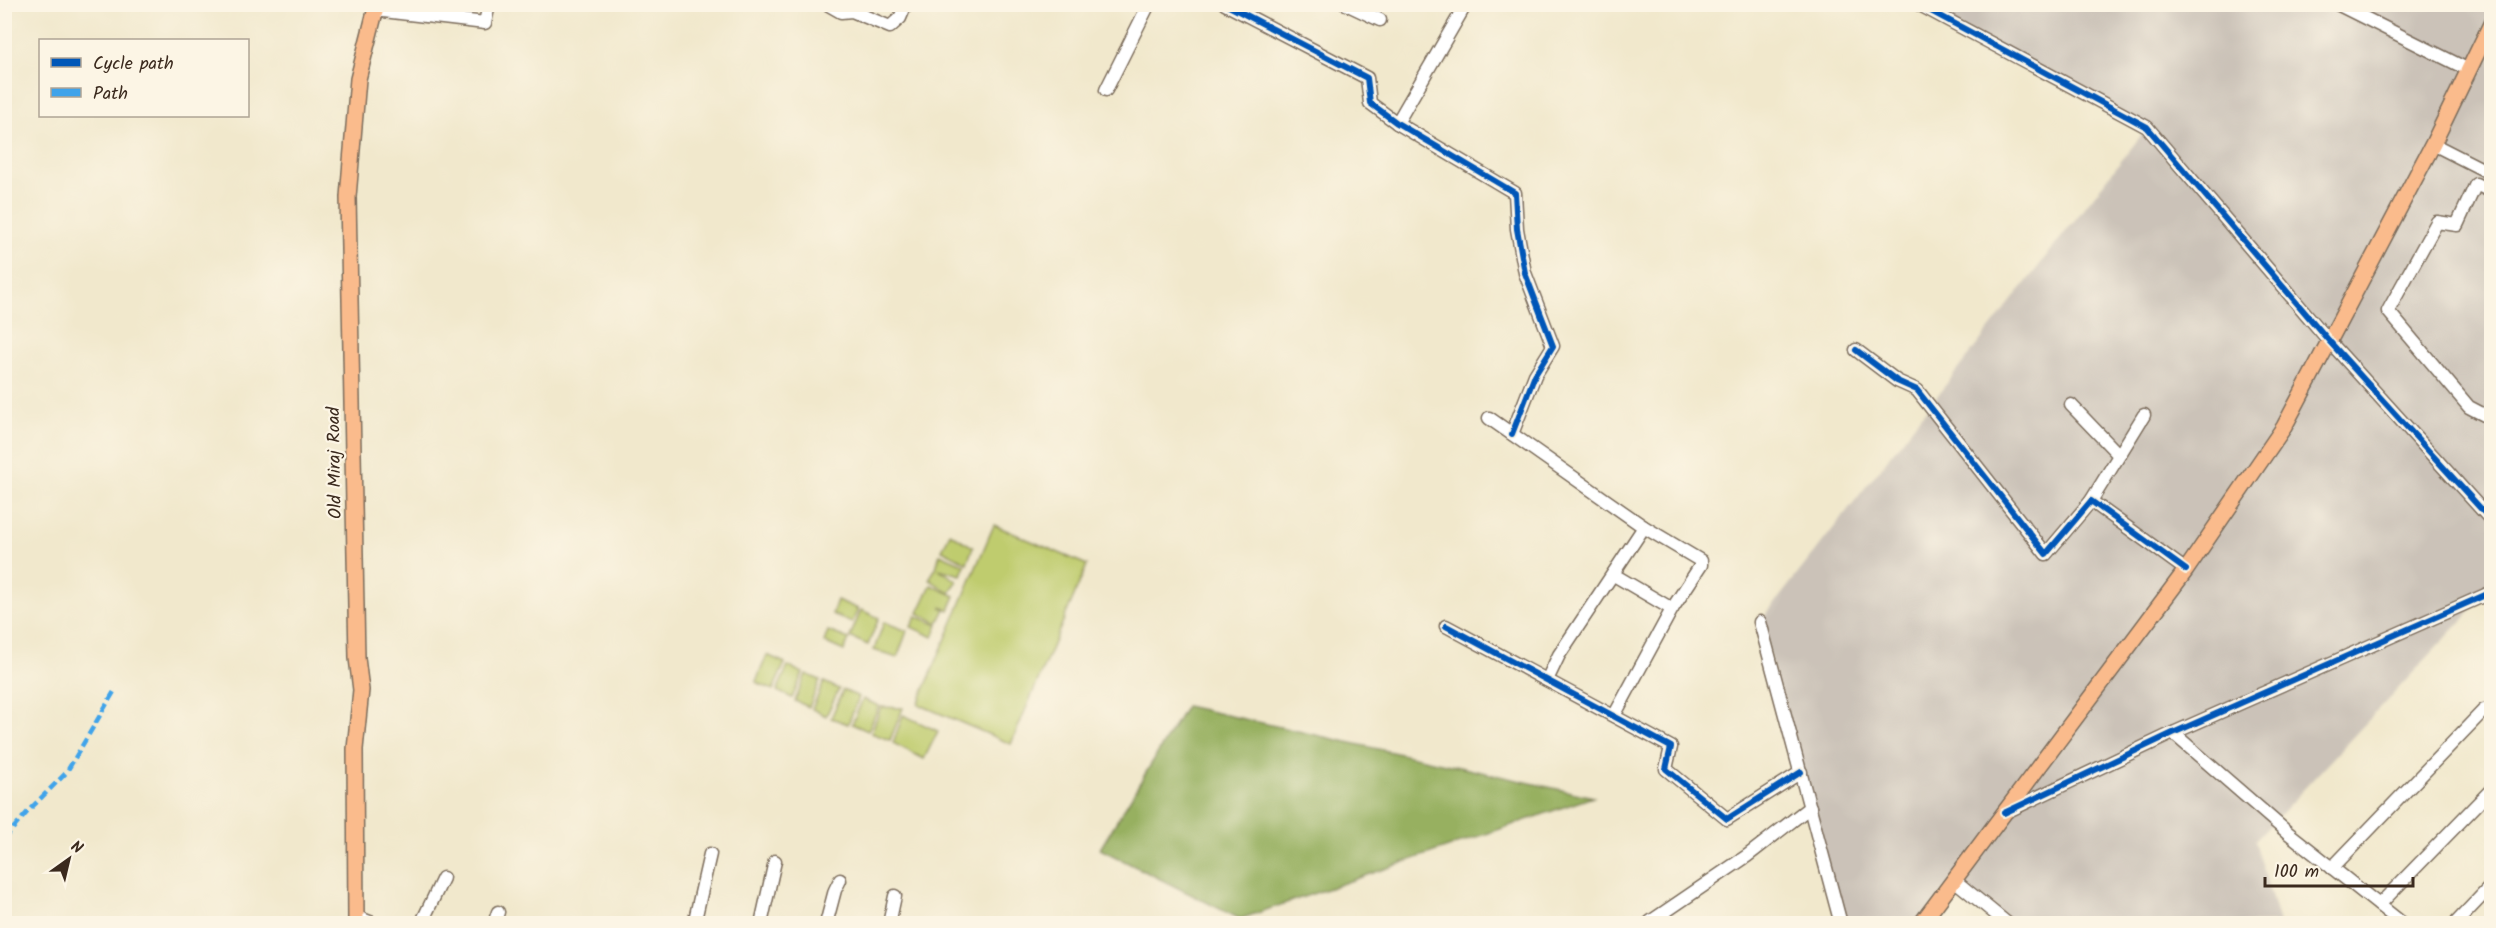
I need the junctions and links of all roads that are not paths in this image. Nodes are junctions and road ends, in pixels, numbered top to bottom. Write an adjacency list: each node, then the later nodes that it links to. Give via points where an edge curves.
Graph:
1 (489, 4): 10 (street, via 485,23)
2 (827, 4): 11 (street, via 841,12)
3 (906, 4): 11 (street, via 891,27)
4 (1149, 4): 15 (street)
5 (1225, 4): 16 (street, via 1367,78 1370,103)
6 (1346, 4): 12 (street)
7 (1466, 4): 16 (street)
8 (1918, 4): 20 (street, via 2147,128)
9 (2337, 4): 14 (street)
10 (376, 7): 54 (main road, Old Miraj Road, via 358,80 348,197 357,658 361,690 355,749)
11 (854, 8)
12 (1380, 20)
13 (2492, 22): 14 (main road)
14 (2469, 70): 17 (main road)
15 (1107, 90)
16 (1397, 123): 26 (street, via 1515,193 1525,273 1553,346 1534,375)
17 (2433, 144): 18 (street); 20 (main road)
18 (2492, 174)
19 (2492, 192): 25 (street, via 2476,184 2457,225 2436,222 2388,311 2469,407)
20 (2330, 342): 29 (street); 31 (main road, via 2284,427)
21 (1856, 350): 28 (street, via 1897,381 1917,390 2046,554)
22 (2071, 405): 27 (street)
23 (2144, 416): 27 (street)
24 (1489, 418): 26 (street)
25 (2492, 419)
26 (1512, 434): 30 (street)
27 (2119, 455): 28 (street)
28 (2091, 501): 31 (street)
29 (2492, 521)
30 (1644, 527): 32 (street); 34 (street, via 1701,561)
31 (2186, 570): 44 (main road)
32 (1614, 575): 34 (street); 37 (street, via 1559,655)
33 (2490, 594): 40 (street)
34 (1672, 609): 39 (street)
35 (1760, 622): 41 (street)
36 (1446, 626): 37 (street)
37 (1547, 680): 39 (street)
38 (2484, 710): 47 (street)
39 (1614, 716): 41 (street, via 1671,747 1666,769 1727,819)
40 (2173, 733): 44 (street); 47 (street)
41 (1801, 772): 43 (street)
42 (2492, 789): 53 (street)
43 (1810, 807): 55 (street); 62 (street)
44 (2004, 813): 50 (main road)
45 (710, 854): 58 (street)
46 (775, 861): 59 (street)
47 (2332, 868): 53 (street)
48 (443, 878): 57 (street)
49 (840, 880): 60 (street)
50 (1954, 880): 63 (main road); 64 (street)
51 (2492, 885): 66 (street)
52 (895, 896): 61 (street)
53 (2379, 904): 65 (street)
54 (357, 920): 56 (street)
55 (1650, 922)
56 (375, 924)
57 (421, 924)
58 (694, 924)
59 (761, 924)
60 (826, 924)
61 (889, 924)
62 (1841, 924)
63 (1921, 924)
64 (2008, 924)
65 (2403, 924)
66 (2455, 924)

